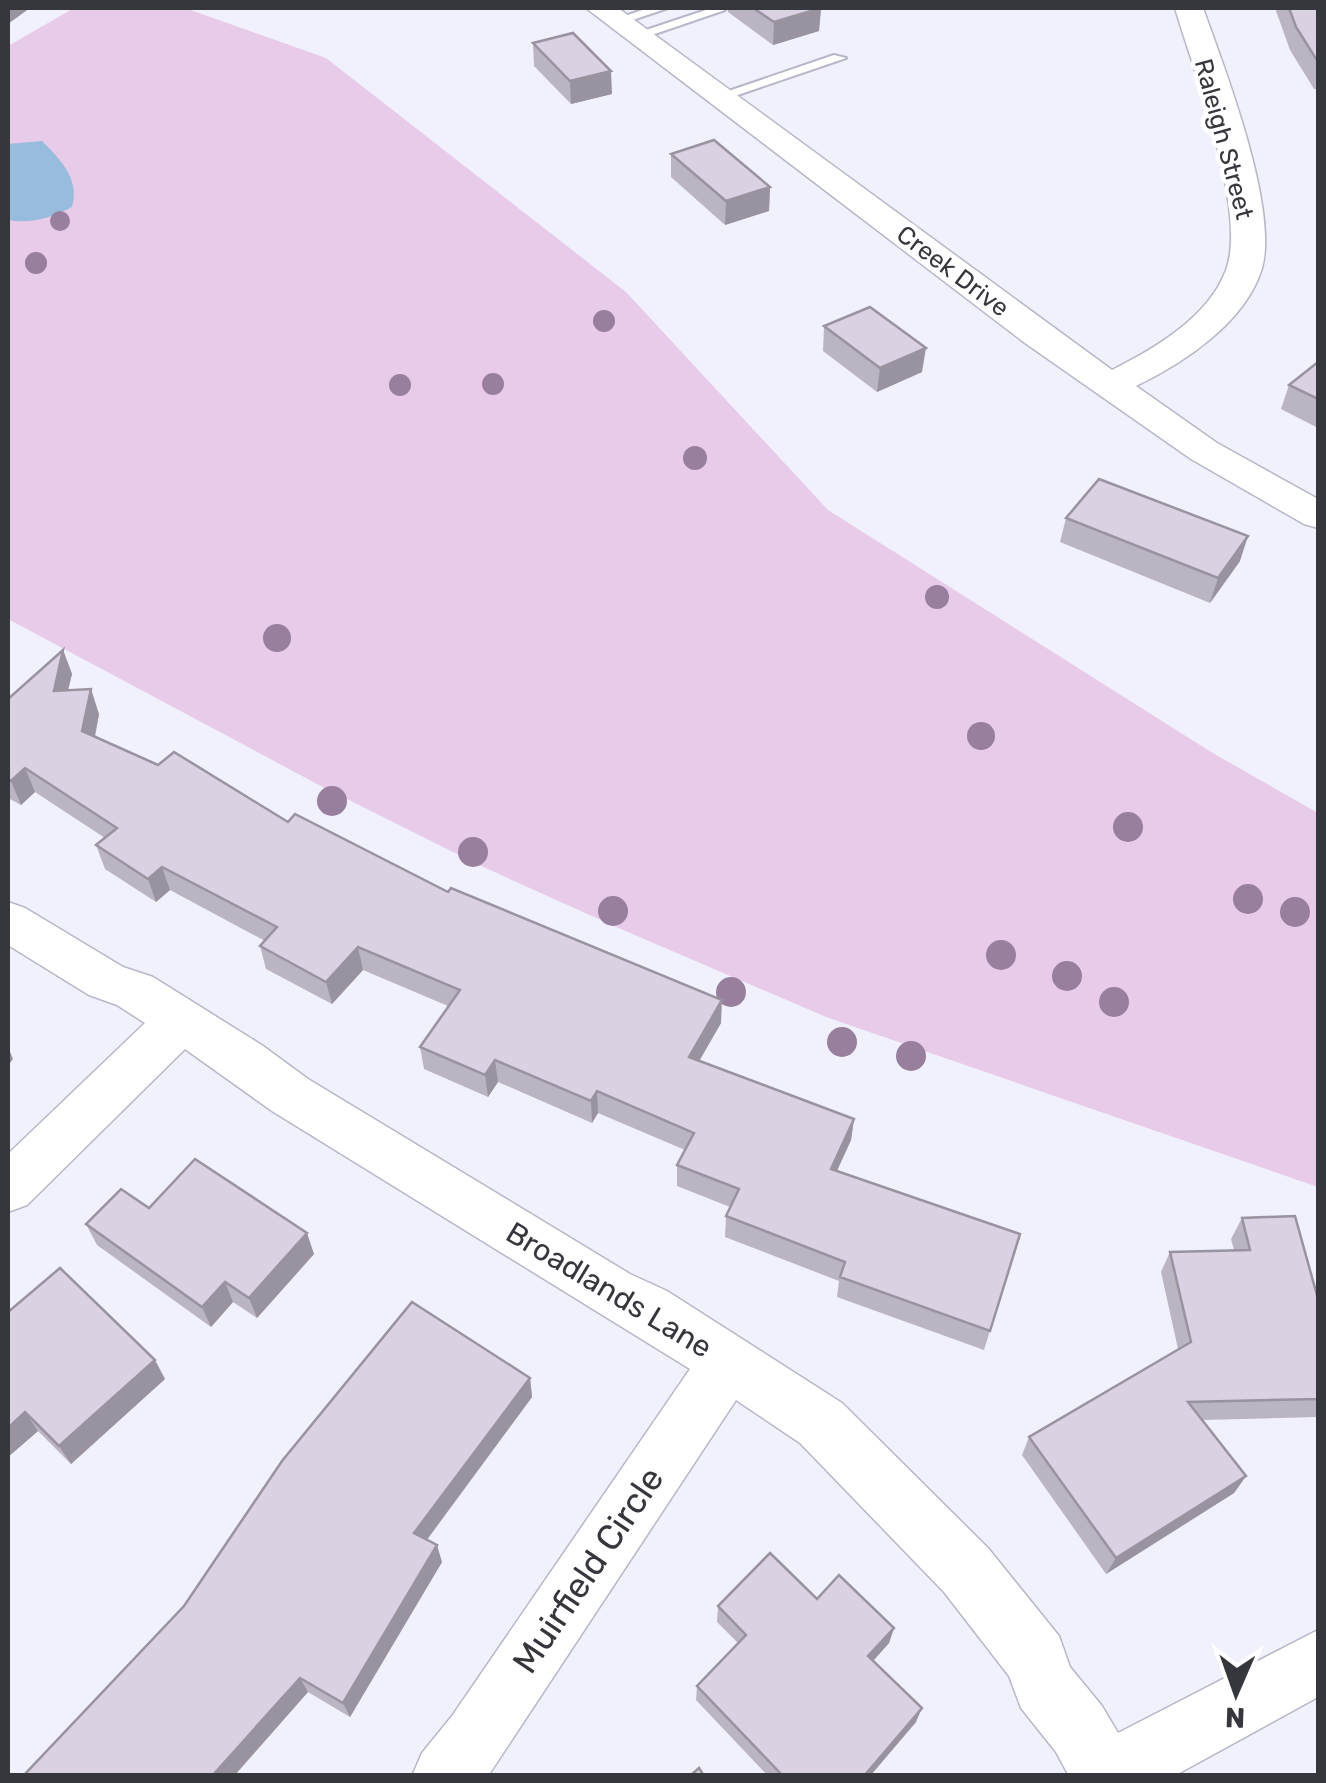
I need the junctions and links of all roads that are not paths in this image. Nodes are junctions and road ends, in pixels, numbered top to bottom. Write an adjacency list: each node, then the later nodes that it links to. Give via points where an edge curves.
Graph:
1 (661, 8): 4 (lane)
2 (1189, 8): 7 (street, Raleigh Street, via 1247,209 1245,267 1213,313 1177,347)
3 (718, 10): 4 (lane)
4 (619, 21): 6 (street, Creek Drive)
5 (840, 58): 6 (lane)
6 (721, 96): 7 (street, Creek Drive)
7 (1109, 386): 8 (street, Creek Drive, via 1204,451)
8 (1318, 515)
9 (8, 920): 10 (street, Broadlands Lane)
10 (181, 1020): 11 (street); 12 (street, Broadlands Lane, via 306,1105)
11 (8, 1188)
12 (728, 1362): 14 (street, Broadlands Lane, via 821,1424 966,1570 1036,1660 1044,1685); 15 (street, Muirfield Circle)
13 (1318, 1662): 14 (street)
14 (1104, 1775)
15 (445, 1776)

